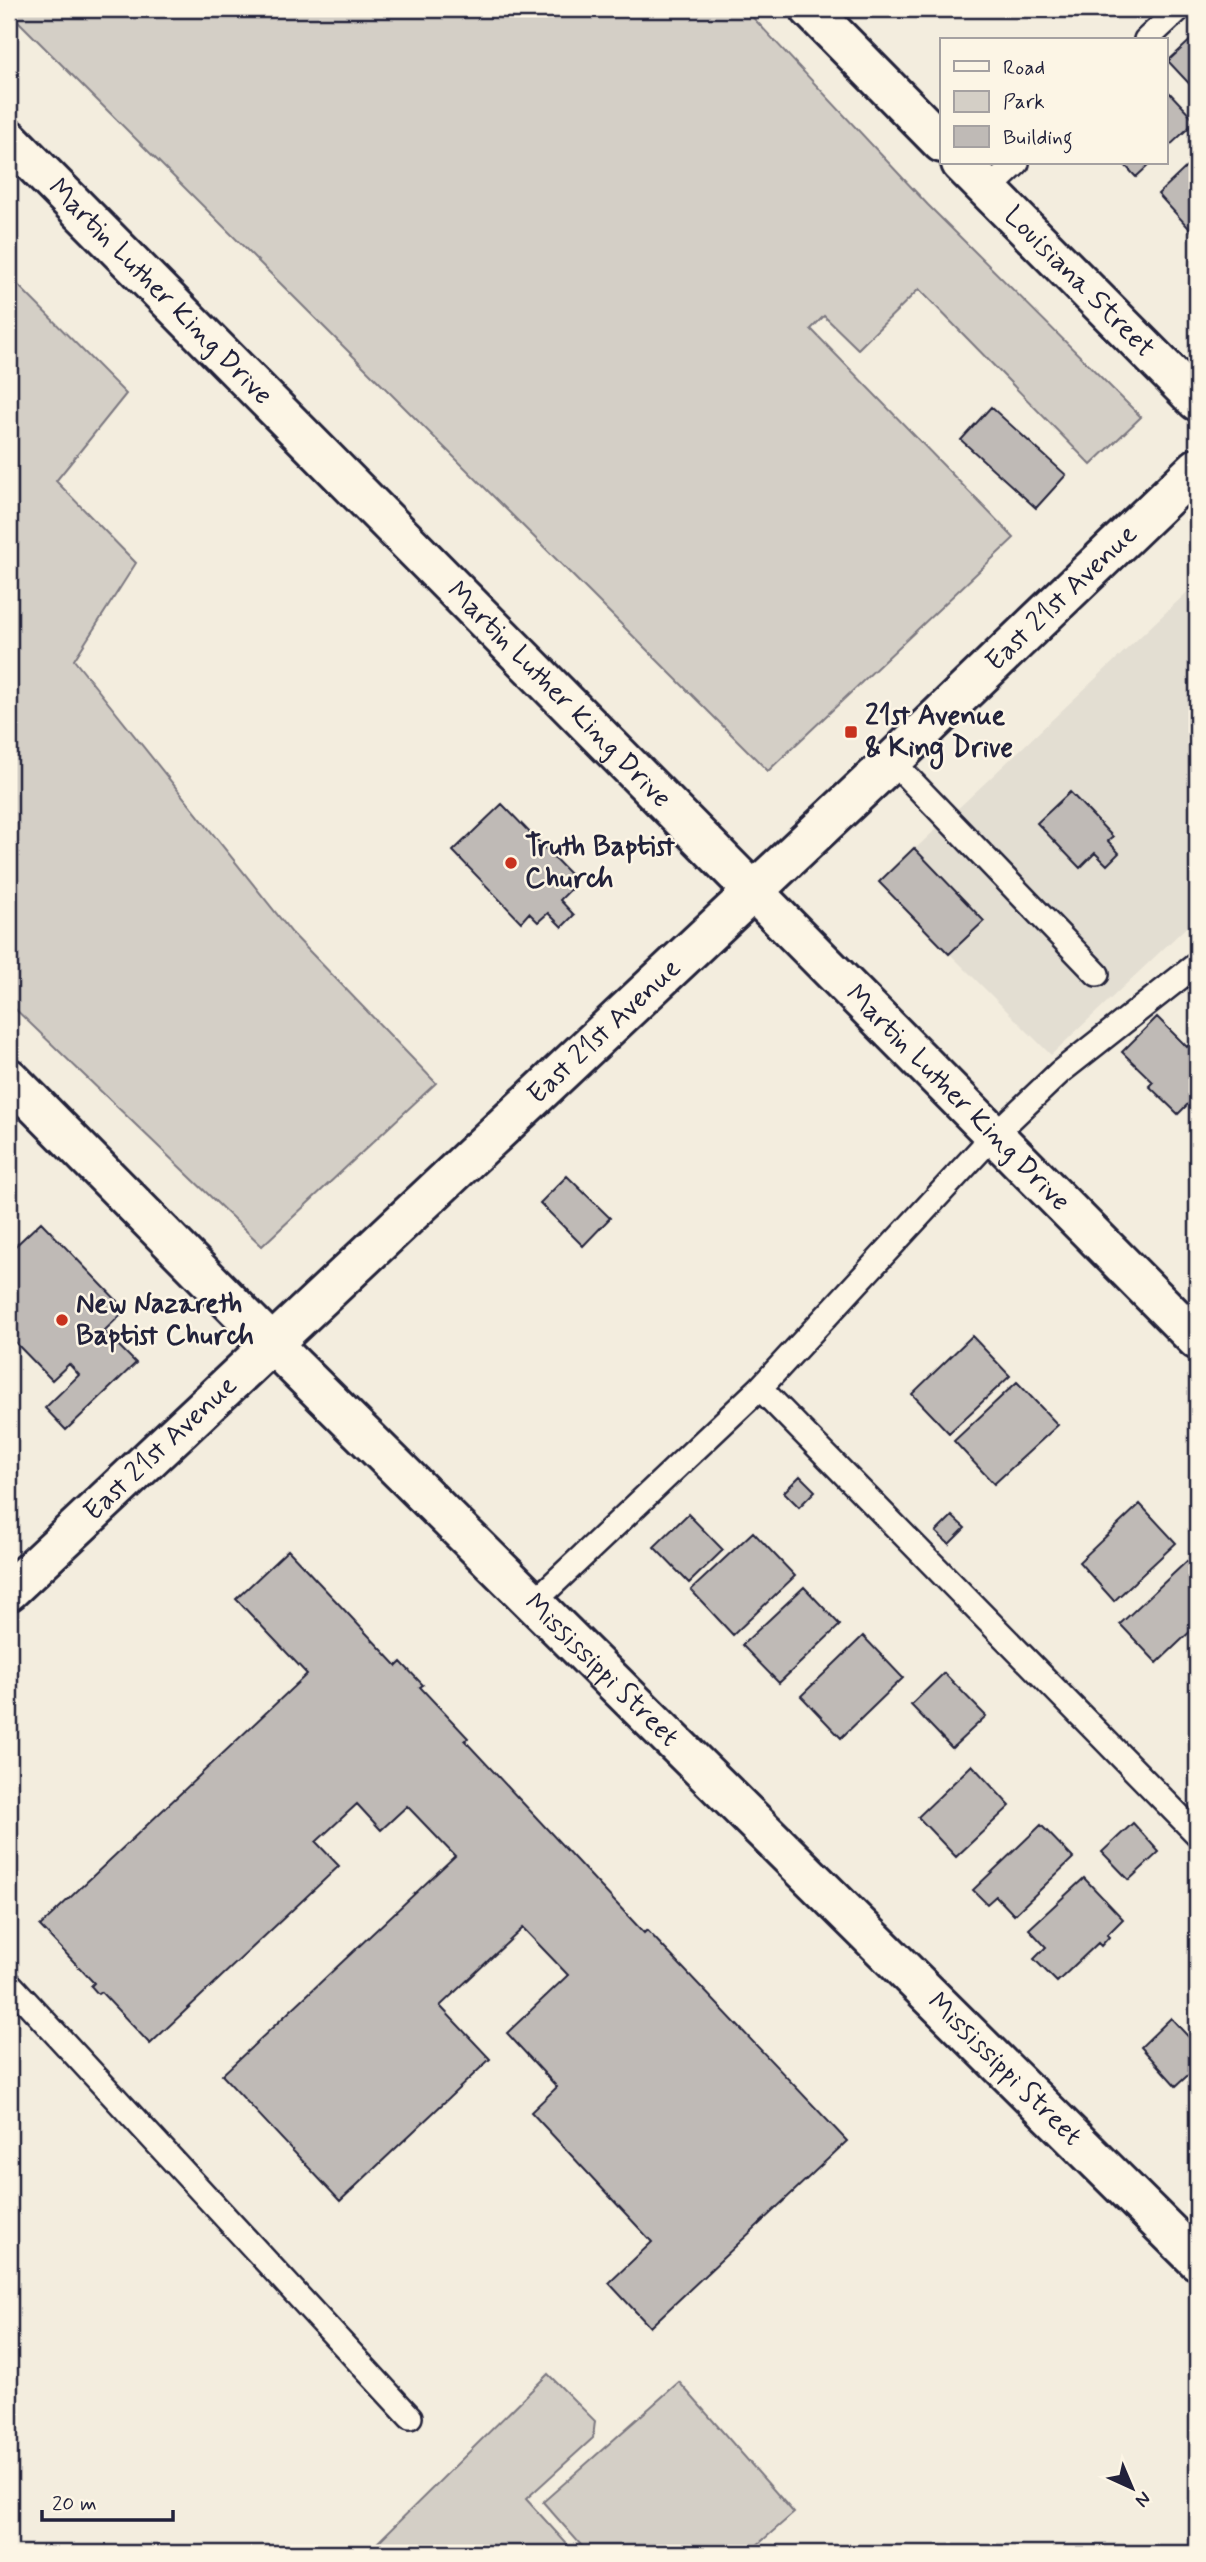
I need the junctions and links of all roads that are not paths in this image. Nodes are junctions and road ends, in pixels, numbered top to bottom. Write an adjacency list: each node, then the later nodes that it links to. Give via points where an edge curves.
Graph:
1 (810, 9): 5 (street)
2 (1179, 9): 3 (lane)
3 (1148, 38)
4 (9, 138): 12 (street, Martin Luther King Drive)
5 (940, 141)
6 (962, 164): 8 (street, Louisiana Street)
7 (1016, 164): 8 (lane)
8 (988, 190): 9 (street, Louisiana Street)
9 (1197, 401)
10 (1197, 468): 11 (street, East 21st Avenue)
11 (892, 761): 12 (street, East 21st Avenue); 14 (lane)
12 (753, 891): 16 (street, Martin Luther King Drive); 18 (street, East 21st Avenue)
13 (1197, 964): 16 (lane, via 1060,1072)
14 (1097, 974)
15 (9, 1078): 18 (street, Mississippi Street)
16 (994, 1135): 17 (street, Martin Luther King Drive); 19 (lane)
17 (1197, 1340)
18 (272, 1344): 20 (street, East 21st Avenue); 21 (street, Mississippi Street)
19 (760, 1388): 21 (lane); 22 (lane)
20 (9, 1591)
21 (533, 1603): 24 (street, Mississippi Street)
22 (1197, 1834)
23 (9, 1983): 25 (lane)
24 (1197, 2260)
25 (410, 2417)

